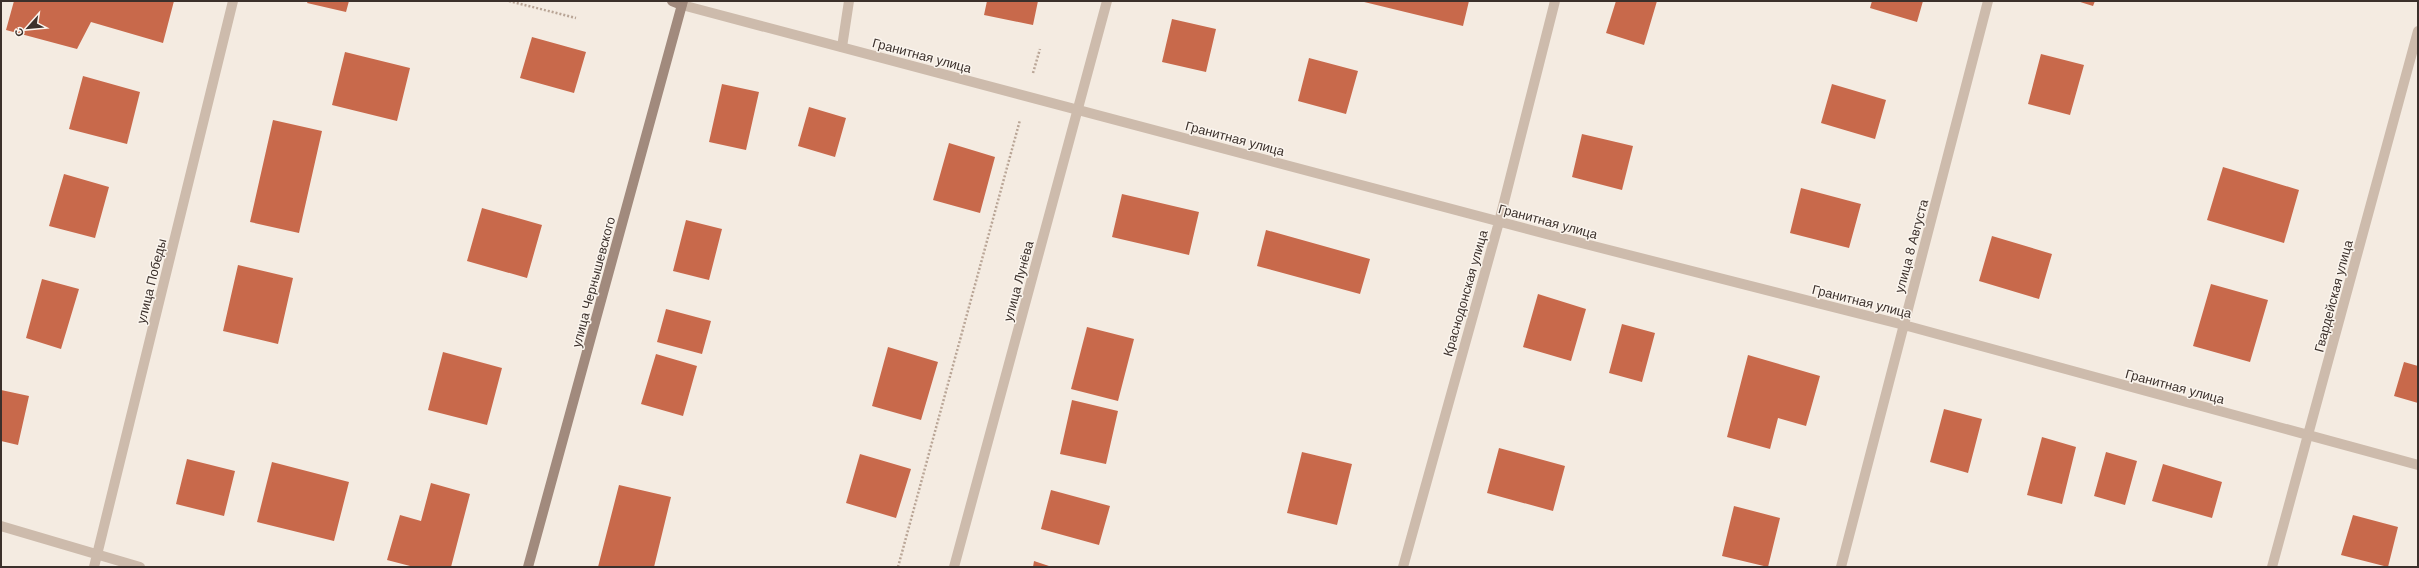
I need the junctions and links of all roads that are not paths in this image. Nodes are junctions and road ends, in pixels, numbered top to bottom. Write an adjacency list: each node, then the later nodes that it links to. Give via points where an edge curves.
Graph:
1 (233, 1): 16 (street, улица Победы)
2 (672, 1): 7 (street, Гранитная улица)
3 (849, 1): 9 (street)
4 (1107, 1): 10 (street, улица Лунёва)
5 (1555, 1): 11 (street, Краснодонская улица)
6 (1988, 1): 12 (street, улица 8 Августа)
7 (683, 2): 9 (street, Гранитная улица); 19 (street, улица Чернышевского)
8 (2418, 31): 13 (street, Гвардейская улица)
9 (842, 47): 10 (street, Гранитная улица)
10 (1078, 110): 11 (street, Гранитная улица); 20 (street, улица Лунёва)
11 (1499, 222): 12 (street, Гранитная улица); 21 (street, Краснодонская улица)
12 (1904, 325): 13 (street, Гранитная улица); 22 (street, улица 8 Августа)
13 (2308, 436): 14 (street, Гранитная улица); 23 (street, Гвардейская улица)
14 (2418, 464)
15 (1, 526): 16 (street)
16 (97, 554): 17 (street, улица Победы); 18 (street)
17 (94, 567)
18 (140, 567)
19 (528, 567)
20 (954, 567)
21 (1403, 567)
22 (1841, 567)
23 (2272, 567)

